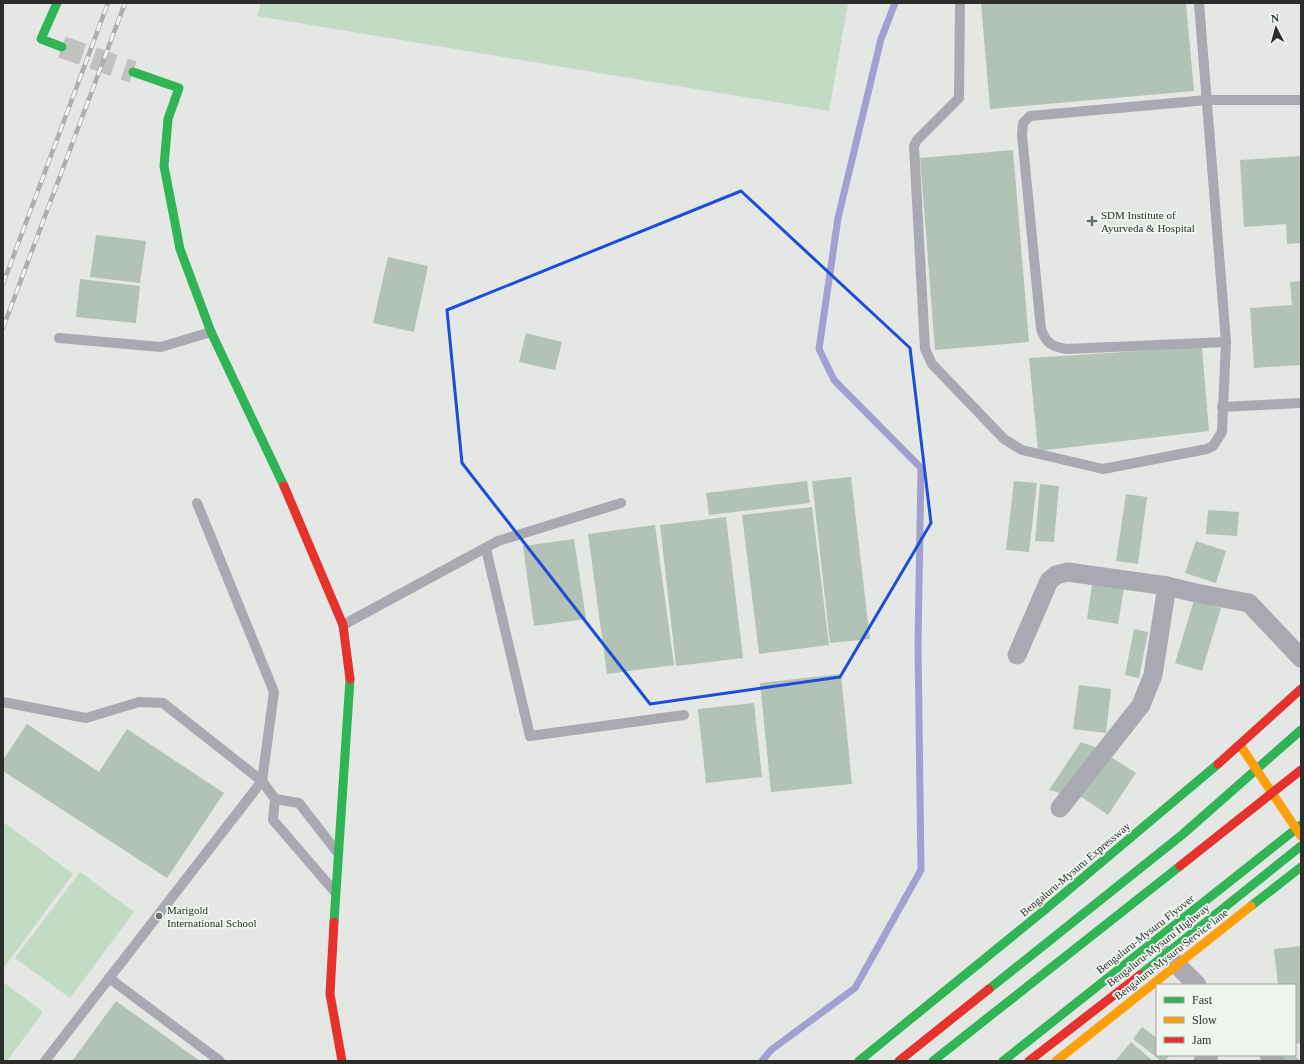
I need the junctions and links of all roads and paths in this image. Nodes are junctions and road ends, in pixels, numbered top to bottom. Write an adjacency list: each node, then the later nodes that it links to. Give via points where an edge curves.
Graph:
1 (57, 3): 4 (main road, via 41,39)
2 (960, 3): 12 (lane, via 959,98 914,146 924,349 932,364 1004,439 1022,450 1103,469 1213,446 1222,432)
3 (1199, 3): 6 (lane)
4 (62, 47)
5 (133, 72): 8 (main road, via 179,88 168,118 164,166 180,248)
6 (1207, 100): 7 (lane); 10 (lane); 10 (lane, via 1030,116 1023,123 1022,135 1041,329 1045,340 1054,347 1067,349)
7 (1301, 100)
8 (211, 332): 9 (lane, via 161,346); 17 (main road, via 280,476)
9 (59, 338)
10 (1226, 342): 12 (lane)
11 (1301, 403): 12 (lane)
12 (1222, 407)
13 (197, 503): 27 (lane, via 274,692)
14 (621, 504): 15 (lane, via 498,542)
15 (486, 549): 17 (lane); 22 (lane, via 530,736)
16 (1167, 586): 18 (street, via 1068,572 1056,575 1049,581); 19 (street, via 1249,603); 29 (street, via 1153,675 1141,705)
17 (343, 625): 33 (main road, via 350,671)
18 (1017, 655)
19 (1301, 658)
20 (1301, 689): 24 (main road, Bengaluru-Mysuru Expressway)
21 (3, 702): 27 (lane, via 86,718 139,702 163,703)
22 (684, 716)
23 (1301, 730): 25 (main road)
24 (1240, 745): 25 (main road); 39 (main road, Bengaluru-Mysuru Expressway, via 1047,908)
25 (1256, 769): 31 (main road); 43 (main road, via 1184,834)
26 (1301, 770): 44 (main road)
27 (262, 781): 28 (lane); 37 (lane)
28 (275, 799): 33 (lane, via 299,803); 35 (lane, via 273,820)
29 (1060, 808)
30 (1301, 825): 45 (main road, Bengaluru-Mysuru Flyover)
31 (1301, 836)
32 (1301, 846): 36 (main road, Bengaluru-Mysuru Highway)
33 (338, 854): 35 (main road)
34 (1301, 868): 36 (main road, Bengaluru-Mysuru Service lane)
35 (336, 893): 42 (main road, via 330,994)
36 (1171, 960): 38 (street); 46 (main road, Bengaluru-Mysuru Highway); 47 (main road, Bengaluru-Mysuru Service lane)
37 (109, 978): 40 (lane); 41 (lane)
38 (1196, 984)
39 (862, 1058)
40 (45, 1061)
41 (220, 1061)
42 (342, 1061)
43 (899, 1061)
44 (933, 1061)
45 (1003, 1061)
46 (1028, 1061)
47 (1056, 1061)

